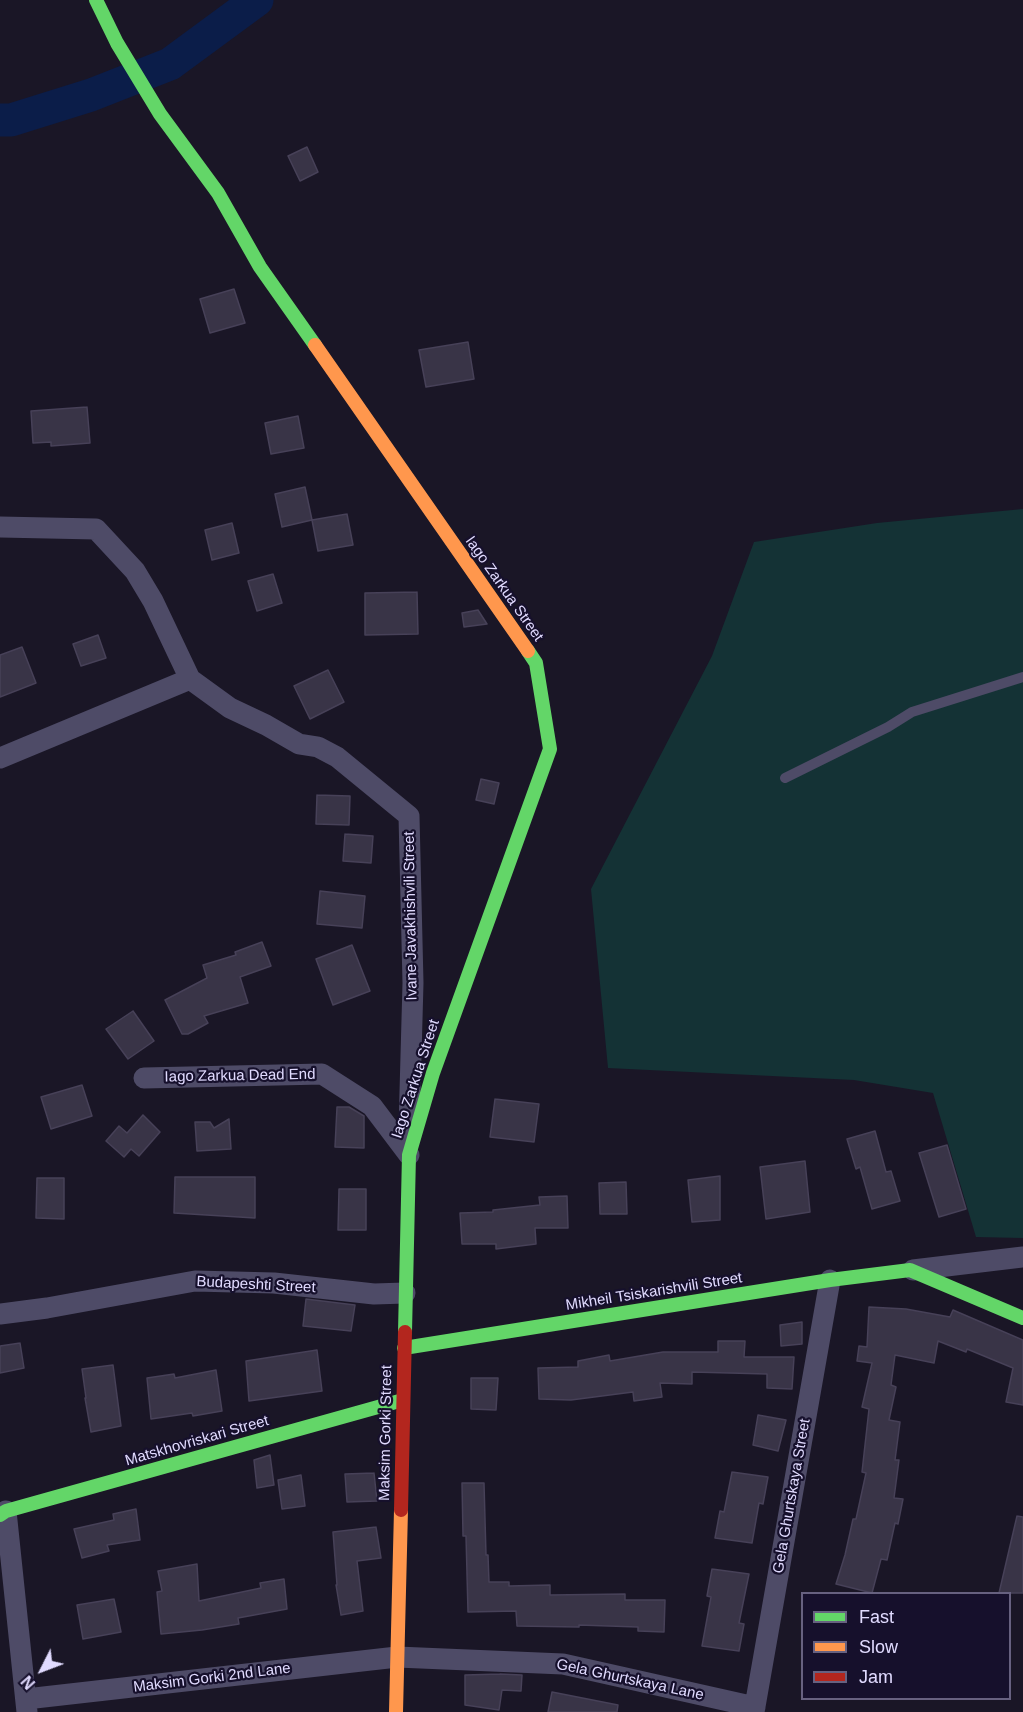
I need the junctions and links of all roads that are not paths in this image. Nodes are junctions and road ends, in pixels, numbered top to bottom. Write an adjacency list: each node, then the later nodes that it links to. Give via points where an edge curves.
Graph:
1 (96, 0): 8 (street, Iago Zarkua Street, via 160,114 218,193 260,267 536,663 550,749 433,1073)
2 (0, 527): 4 (street, Ivane Javakhishvili Street, via 96,529 135,571)
3 (1023, 677): 6 (lane, via 912,712)
4 (190, 679): 5 (street); 8 (street, Ivane Javakhishvili Street, via 230,708 299,744 318,747 336,757 409,816 413,982)
5 (0, 758)
6 (785, 778)
7 (144, 1078): 8 (street, Iago Zarkua Dead End, via 322,1074 372,1106)
8 (408, 1155): 12 (street, Maksim Gorki Street)
9 (1023, 1257): 10 (street)
10 (909, 1270): 11 (street, Mikheil Tsiskarishvili Street); 14 (street)
11 (830, 1281): 15 (street, Mikheil Tsiskarishvili Street); 20 (street, Gela Ghurtskaya Street)
12 (405, 1293): 13 (street, Budapeshti Street, via 195,1281); 15 (street, Maksim Gorki Street)
13 (0, 1314)
14 (1023, 1318)
15 (404, 1348): 16 (street, Maksim Gorki Street)
16 (403, 1400): 17 (street, Matskhovriskari Street); 18 (street, Maksim Gorki Street)
17 (3, 1513): 19 (street)
18 (398, 1657): 19 (street, Maksim Gorki 2nd Lane); 20 (street, Gela Ghurtskaya Lane, via 563,1664); 21 (street, Maksim Gorki Street)
19 (26, 1706)
20 (754, 1709)
21 (396, 1712)

